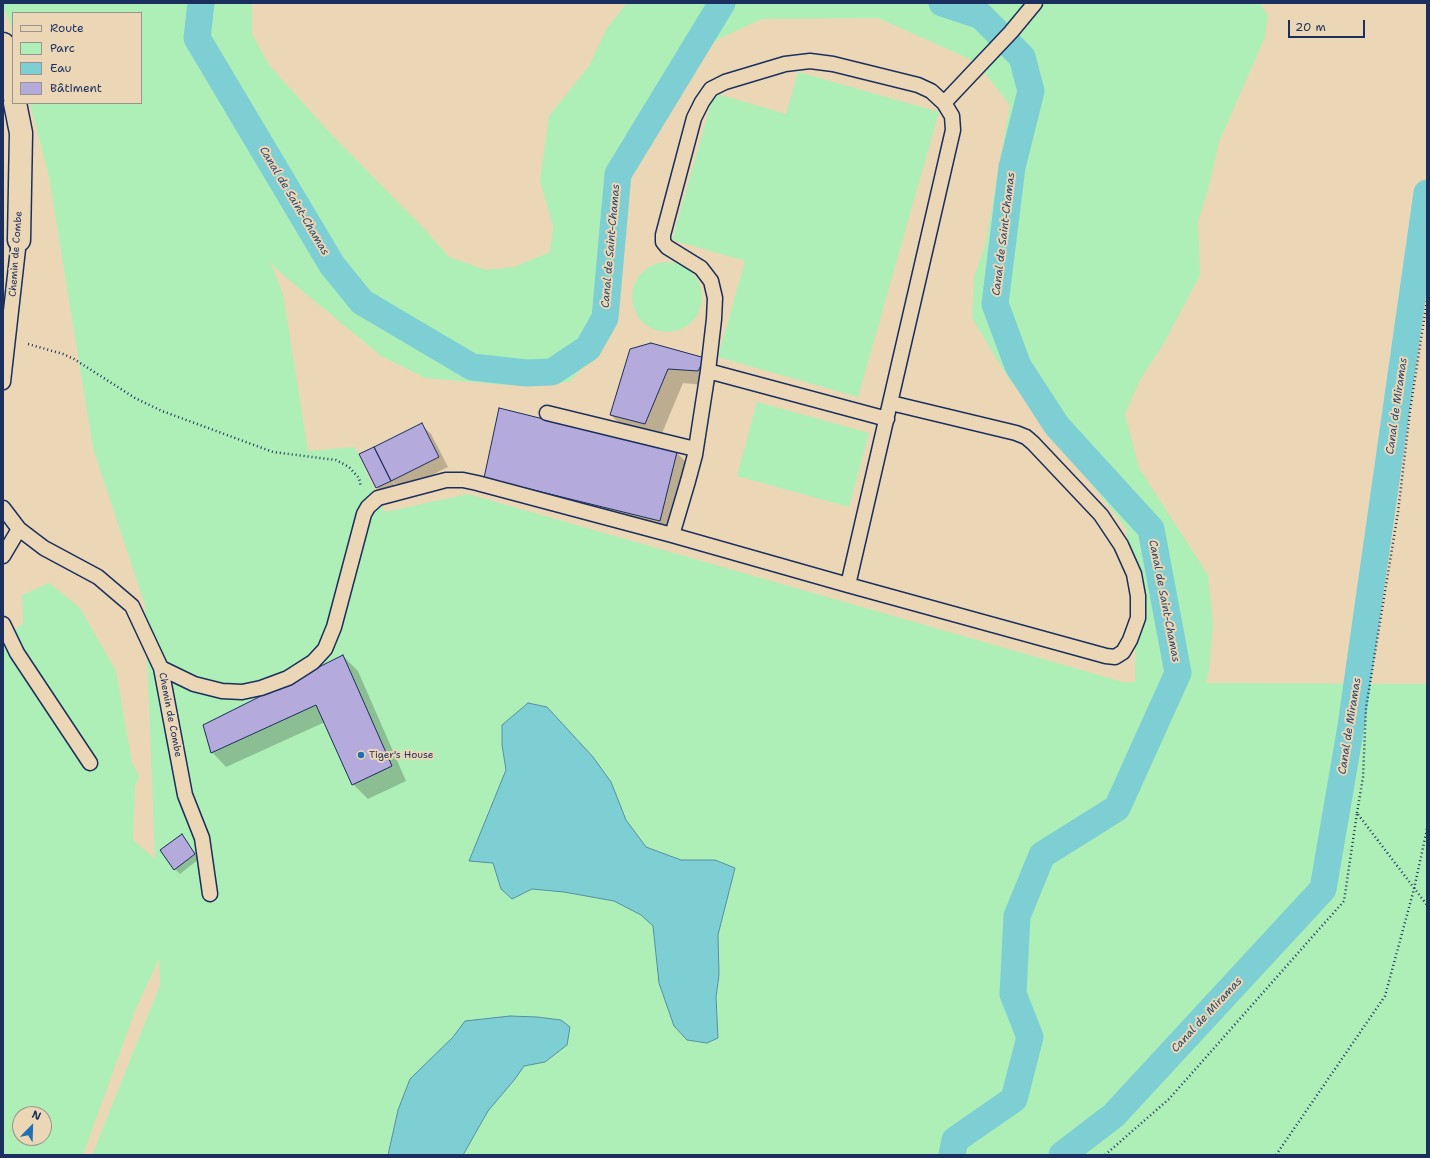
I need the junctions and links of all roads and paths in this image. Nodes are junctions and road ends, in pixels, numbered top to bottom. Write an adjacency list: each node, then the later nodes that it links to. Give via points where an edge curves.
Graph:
1 (1035, 3): 4 (lane)
2 (3, 44): 3 (street)
3 (12, 89)
4 (944, 103): 9 (lane, via 931,91 918,85 833,64 810,61 785,64 725,82 711,89 694,118 663,235 663,242 667,247 701,268 711,281 715,298); 11 (lane, via 952,116 954,130)
5 (15, 104): 6 (street, Chemin de Combe, via 21,133)
6 (20, 240): 8 (lane, Chemin de Combe)
7 (1427, 300): 24 (path, via 1398,512 1366,708 1363,778)
8 (8, 338): 10 (lane, Chemin de Combe); 15 (path, via 74,359 135,398 162,411 273,452 336,460 349,467 358,478)
9 (708, 371): 13 (lane); 14 (lane)
10 (3, 382)
11 (891, 403): 13 (lane); 20 (lane, via 1026,437 1100,515 1121,545 1134,574 1138,618 1123,652 1115,657 1106,656)
12 (548, 413): 14 (lane)
13 (887, 419): 20 (lane)
14 (695, 449): 18 (lane)
15 (368, 507): 18 (lane, via 378,498 446,480 463,480); 22 (lane, via 334,627 325,649 313,662 288,678 242,692 222,691 194,684)
16 (3, 508): 17 (lane, Chemin de Combe)
17 (19, 529): 19 (lane); 22 (lane, Chemin de Combe, via 44,548 98,577 132,606)
18 (672, 535): 20 (lane)
19 (3, 556)
20 (848, 585)
21 (3, 624): 23 (lane, via 17,653)
22 (161, 668): 27 (lane, Chemin de Combe, via 185,795 202,838)
23 (90, 763)
24 (1357, 813): 26 (path); 29 (path, via 1344,901 1169,1099)
25 (1427, 829): 26 (path)
26 (1414, 889): 28 (path); 30 (path, via 1385,996)
27 (210, 894)
28 (1427, 905)
29 (1105, 1155)
30 (1276, 1155)

